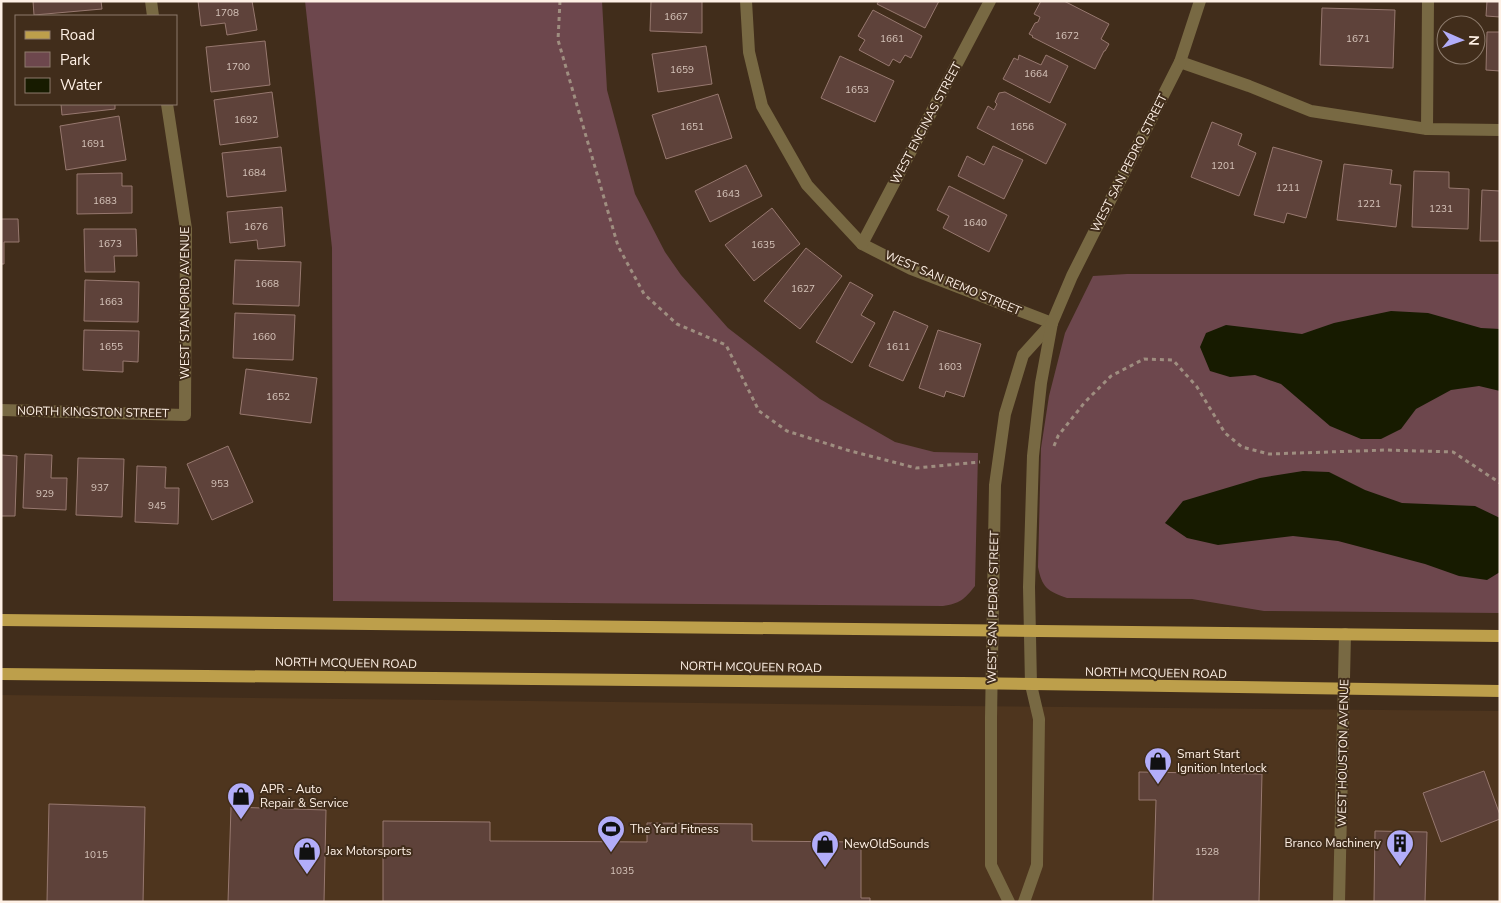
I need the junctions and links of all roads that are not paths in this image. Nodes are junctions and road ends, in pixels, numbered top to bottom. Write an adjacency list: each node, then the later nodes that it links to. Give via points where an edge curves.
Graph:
1 (151, 1): 6 (street)
2 (746, 1): 11 (street, WEST SAN REMO STREET, via 749,52 762,106 807,185)
3 (990, 1): 11 (street, WEST ENCINAS STREET)
4 (1200, 1): 7 (street, WEST SAN PEDRO STREET)
5 (1428, 1): 9 (street)
6 (153, 15)
7 (1180, 62): 9 (street, via 1310,111); 12 (street, WEST SAN PEDRO STREET, via 1072,276)
8 (167, 105): 14 (street, WEST STANFORD AVENUE, via 186,229)
9 (1426, 129): 10 (street)
10 (1500, 130)
11 (862, 244): 12 (street, WEST SAN REMO STREET, via 912,268)
12 (1052, 323): 16 (street, WEST SAN PEDRO STREET, via 1023,355 1005,414 995,484); 17 (street, WEST SAN PEDRO STREET, via 1033,456)
13 (1, 410): 14 (street, NORTH KINGSTON STREET)
14 (186, 415)
15 (1, 620): 16 (main road)
16 (992, 631): 17 (main road); 21 (street, WEST SAN PEDRO STREET)
17 (1030, 632): 18 (main road); 22 (street, WEST SAN PEDRO STREET)
18 (1345, 634): 19 (main road); 23 (street, WEST HOUSTON AVENUE)
19 (1500, 636)
20 (1, 674): 21 (main road, NORTH MCQUEEN ROAD)
21 (991, 684): 22 (main road, NORTH MCQUEEN ROAD); 25 (street, WEST SAN PEDRO STREET, via 991,865)
22 (1031, 685): 23 (main road, NORTH MCQUEEN ROAD); 26 (street, WEST SAN PEDRO STREET, via 1039,719 1037,865)
23 (1344, 690): 24 (main road, NORTH MCQUEEN ROAD); 27 (street, WEST HOUSTON AVENUE)
24 (1500, 691)
25 (1009, 902)
26 (1024, 902)
27 (1339, 902)

